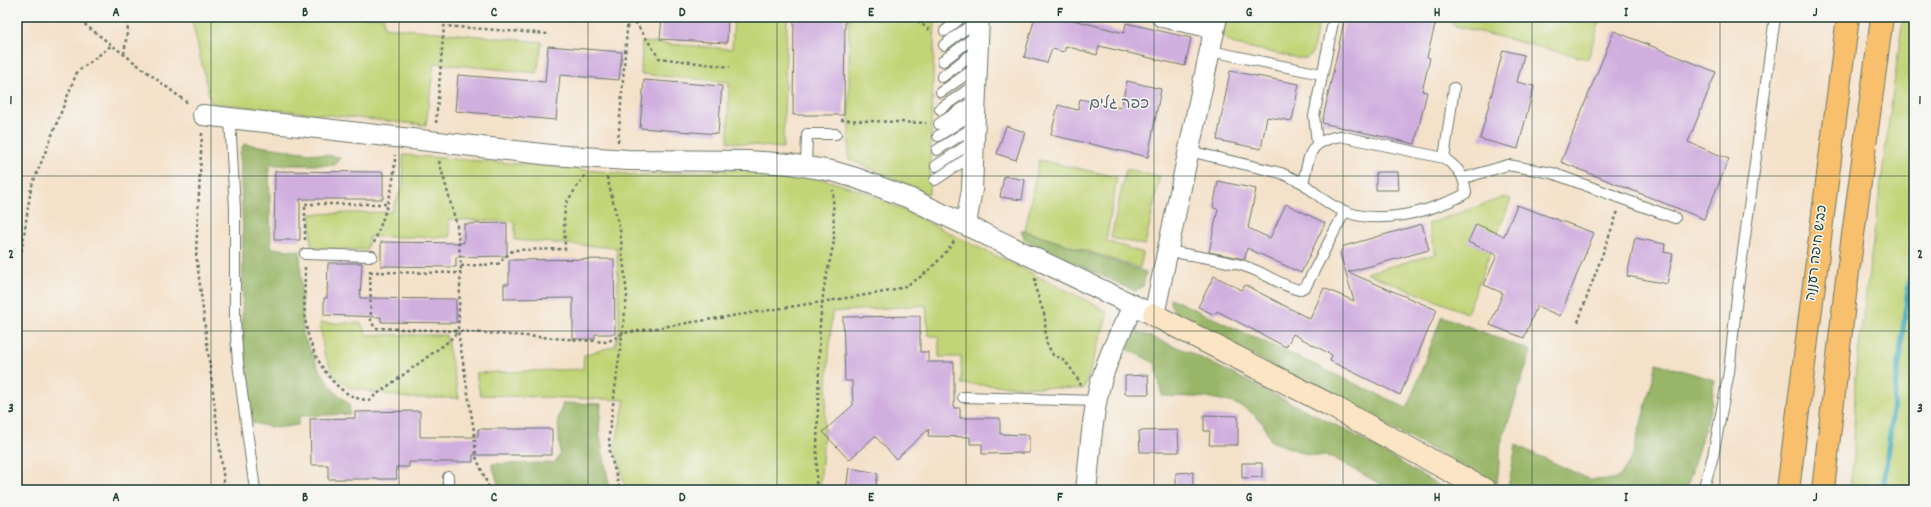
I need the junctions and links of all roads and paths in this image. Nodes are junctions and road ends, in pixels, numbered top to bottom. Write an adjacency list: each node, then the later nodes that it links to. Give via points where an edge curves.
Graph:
1 (75, 17): 14 (path)
2 (126, 17): 16 (path, via 128,26)
3 (628, 17): 37 (path)
4 (632, 17): 18 (path, via 659,58)
5 (913, 17): 12 (path)
6 (1162, 17): 13 (street, via 1204,26)
7 (1334, 17): 19 (lane)
8 (1775, 17): 73 (lane, via 1729,372 1713,456)
9 (1848, 17): 74 (highway, כביש חיפה רעננה)
10 (1882, 17): 75 (highway, via 1845,295)
11 (549, 34): 32 (path, via 444,26)
12 (942, 34): 21 (lane)
13 (1214, 34): 19 (lane); 35 (street)
14 (112, 45): 16 (path); 55 (path, via 77,72 30,188)
15 (944, 45): 21 (lane)
16 (124, 54): 25 (path)
17 (943, 62): 21 (lane)
18 (730, 67)
19 (1321, 74): 33 (lane, via 1314,116)
20 (942, 77): 21 (lane)
21 (975, 77): 23 (lane); 24 (lane); 28 (lane); 30 (lane); 34 (lane); 39 (lane); 42 (lane); 48 (street, via 970,202)
22 (1454, 88): 36 (lane)
23 (941, 92)
24 (940, 109)
25 (203, 115): 26 (street); 65 (path, via 196,253)
26 (230, 119): 31 (street); 66 (lane, via 235,209 235,321)
27 (838, 120): 28 (path)
28 (939, 124)
29 (836, 134): 38 (lane, via 807,134)
30 (938, 136)
31 (395, 138): 32 (street); 45 (path, via 395,176)
32 (434, 142): 37 (street); 53 (path, via 457,226)
33 (1317, 143): 36 (lane, via 1340,136); 43 (lane, via 1311,152)
34 (937, 150)
35 (1189, 151): 43 (lane, via 1281,173); 49 (street)
36 (1444, 158): 41 (lane)
37 (606, 159): 38 (street, via 748,161); 53 (path, via 566,203 565,249 513,250 498,264); 61 (path, via 625,266 627,296)
38 (806, 166): 40 (street)
39 (936, 166)
40 (832, 171): 48 (street, via 881,186); 56 (path, via 834,242)
41 (1464, 178): 44 (lane, via 1508,165 1552,173); 46 (lane, via 1466,193 1458,199 1412,214 1382,218 1358,216)
42 (935, 180)
43 (1303, 183): 46 (lane, via 1336,208)
44 (1623, 199): 47 (lane); 59 (path)
45 (388, 204): 50 (path, via 305,204); 51 (path)
46 (1345, 211): 49 (lane, via 1306,286 1299,290 1244,266)
47 (1675, 218)
48 (966, 224): 52 (street); 56 (path, via 943,257 924,276 903,288)
49 (1168, 251): 58 (street)
50 (305, 254): 51 (lane); 60 (path, via 306,319 309,340 325,371 342,391 360,400 369,400 449,341)
51 (372, 256): 54 (path)
52 (1034, 258): 57 (street); 63 (path, via 1036,290 1046,324 1046,342 1053,355 1061,357 1070,367)
53 (461, 265): 54 (path, via 460,273); 60 (path)
54 (370, 272): 60 (path, via 371,321 375,328)
55 (17, 281)
56 (823, 301): 61 (path); 70 (path, via 820,323)
57 (1133, 306): 58 (street); 63 (street)
58 (1154, 315): 72 (street, via 1328,404)
59 (1578, 322)
60 (458, 331): 61 (path, via 607,342); 68 (path, via 476,457)
61 (624, 333): 69 (path, via 609,436 610,453)
62 (963, 397): 63 (lane)
63 (1094, 401): 71 (street)
64 (448, 477): 67 (lane)
65 (226, 490)
66 (255, 490)
67 (448, 490)
68 (490, 490)
69 (620, 490)
70 (816, 490)
71 (1086, 490)
72 (1485, 490)
73 (1703, 490)
74 (1788, 490)
75 (1823, 490)

